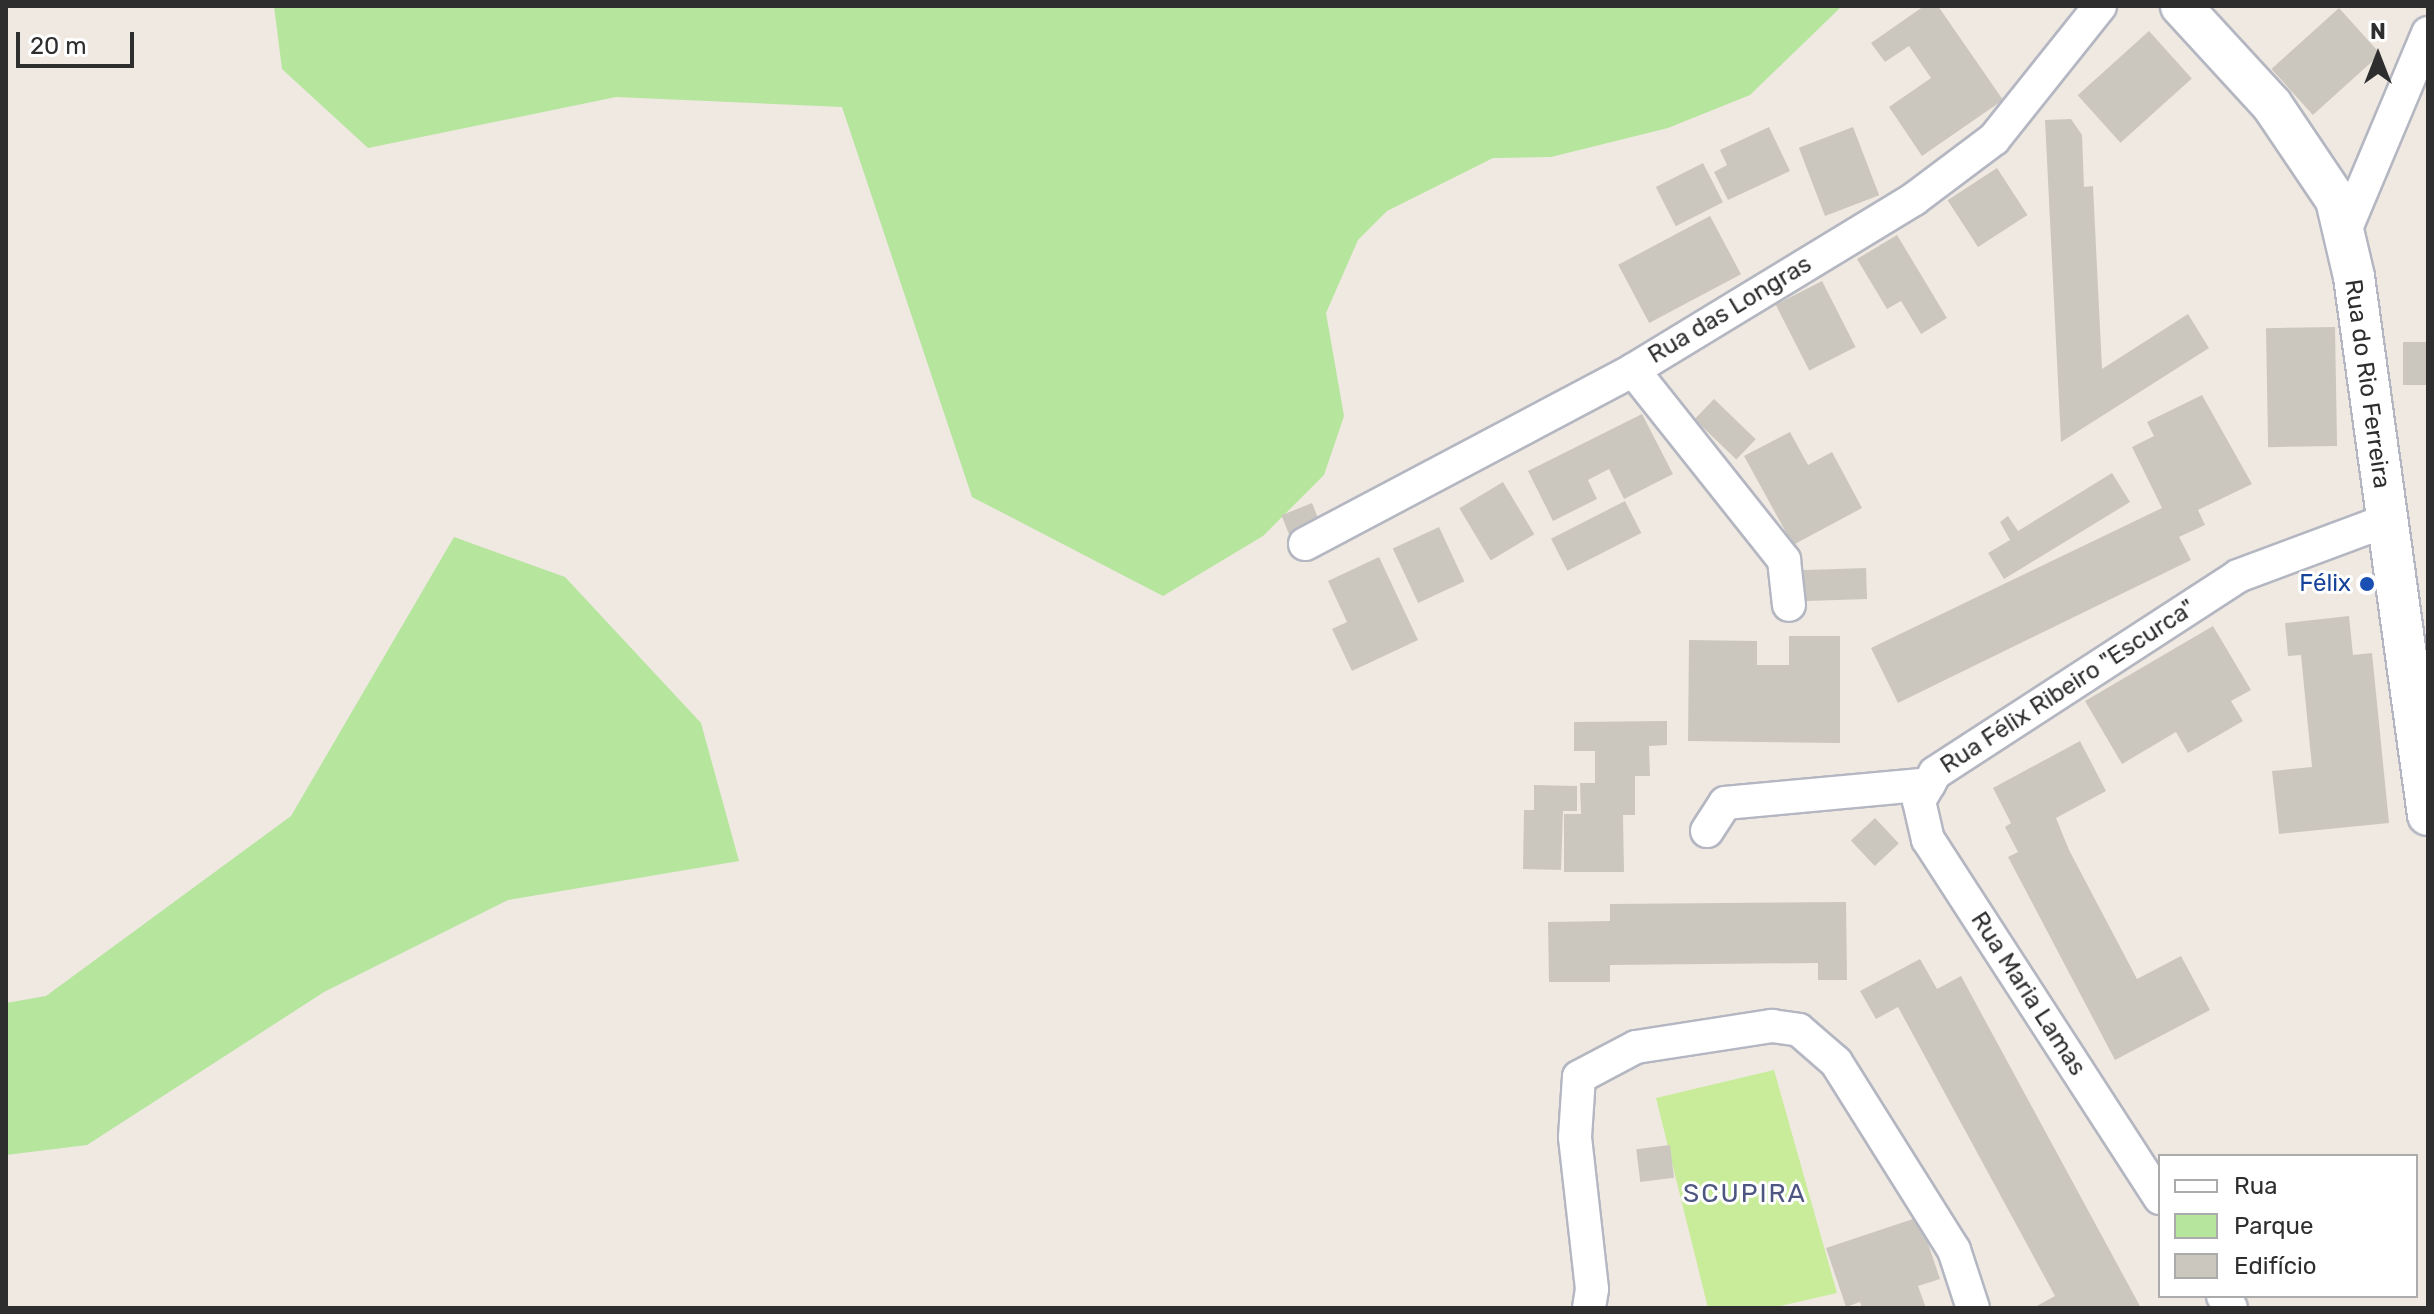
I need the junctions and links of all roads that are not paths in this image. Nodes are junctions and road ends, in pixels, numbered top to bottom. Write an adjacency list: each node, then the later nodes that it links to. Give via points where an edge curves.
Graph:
1 (2100, 6): 5 (street, Rua das Longras, via 1994,139 1914,199)
2 (2181, 6): 4 (street, Rua do Rio Ferreira, via 2272,105 2336,200)
3 (2428, 33): 4 (street)
4 (2344, 233): 6 (street, Rua do Rio Ferreira)
5 (1633, 370): 7 (street, Rua das Longras); 8 (street, via 1784,560)
6 (2385, 521): 9 (street, Rua do Rio Ferreira); 10 (street, Rua Félix Ribeiro "Escurca", via 2238,576 1935,773)
7 (1305, 544)
8 (1789, 605)
9 (2422, 742): 11 (street, Rua do Rio Ferreira)
10 (1929, 784): 12 (street, Rua Félix Ribeiro "Escurca", via 1725,803); 13 (street, Rua Maria Lamas, via 1919,801 1928,840)
11 (2428, 815)
12 (1707, 831)
13 (2158, 1195)
14 (1589, 1308): 15 (street, via 1592,1289 1575,1137 1579,1077 1636,1047 1772,1026 1799,1030 1836,1062 1954,1250)
15 (1973, 1308)

